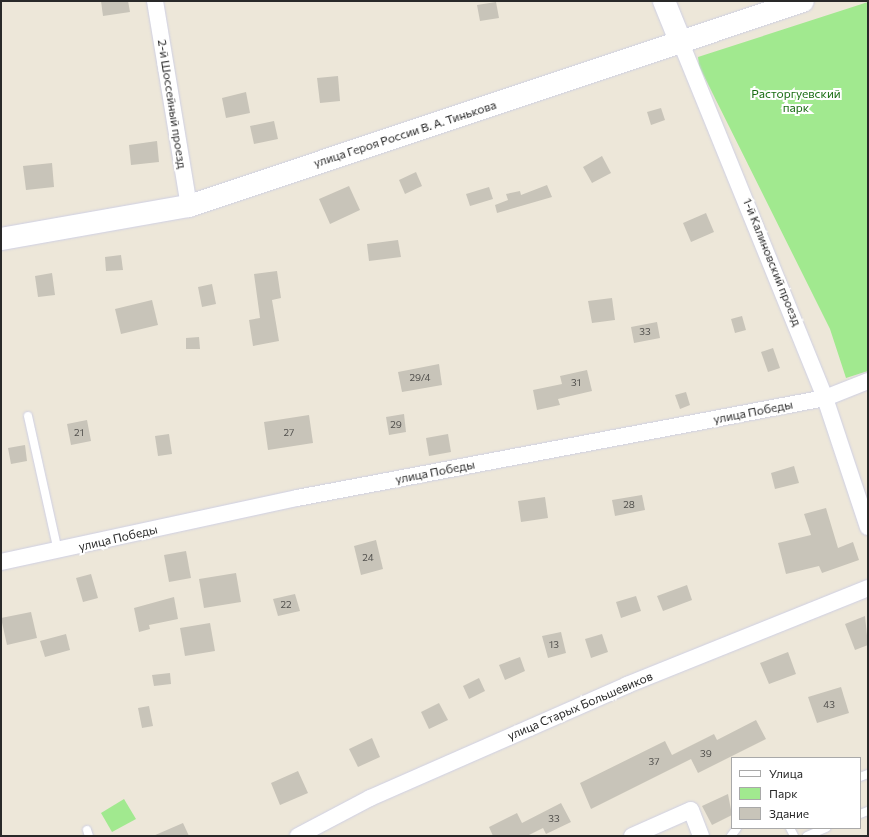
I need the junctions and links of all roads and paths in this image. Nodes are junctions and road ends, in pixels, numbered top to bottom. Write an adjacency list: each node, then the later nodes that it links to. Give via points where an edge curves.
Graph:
1 (155, 1): 5 (street, 2-й Шоссейный проезд)
2 (664, 1): 4 (street, 1-й Калиновский проезд)
3 (802, 1): 4 (street, улица Героя России В. А. Тинькова)
4 (681, 43): 5 (street, улица Героя России В. А. Тинькова); 8 (street, 1-й Калиновский проезд)
5 (189, 206): 6 (street, улица Героя России В. А. Тинькова)
6 (1, 239)
7 (868, 381): 8 (street, улица Победы)
8 (825, 398): 10 (street, 1-й Калиновский проезд); 11 (street, улица Победы, via 297,498)
9 (28, 416): 11 (lane)
10 (868, 527)
11 (58, 551): 12 (street, улица Победы)
12 (1, 562)
13 (868, 588): 15 (street, улица Старых Большевиков, via 627,685 370,798)
14 (824, 829): 18 (lane)
15 (298, 836)
16 (632, 836): 17 (street, via 691,810)
17 (701, 836)
18 (807, 836)

